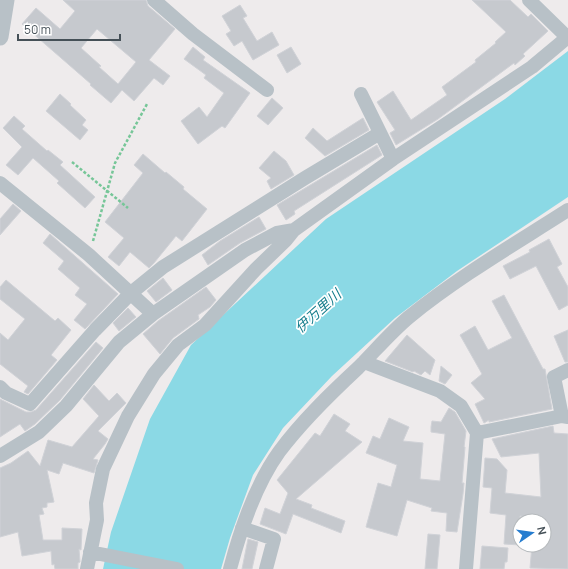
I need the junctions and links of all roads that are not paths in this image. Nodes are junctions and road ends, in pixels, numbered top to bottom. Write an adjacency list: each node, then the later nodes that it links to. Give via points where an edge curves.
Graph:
1 (6, 0): 5 (street)
2 (154, 0): 6 (street, via 193,34)
3 (529, 0): 4 (street)
4 (568, 37): 9 (street, via 532,66)
5 (0, 38)
6 (267, 90)
7 (361, 94): 8 (street)
8 (380, 133): 9 (street); 13 (street, via 163,267)
9 (393, 159): 12 (street)
10 (0, 183): 13 (street, via 89,255)
11 (568, 210): 15 (street, via 466,276 410,317)
12 (294, 230): 14 (street, via 277,233 245,250); 22 (street, via 205,325 178,345 154,374 128,416 103,469)
13 (131, 294): 14 (street); 17 (street, via 95,330 30,404)
14 (153, 314): 20 (street, via 119,342 66,406 39,432)
15 (364, 362): 19 (street, via 440,391 461,406); 21 (street, via 296,431 278,454 256,494)
16 (568, 370): 18 (street, via 554,377)
17 (0, 387)
18 (565, 417): 19 (street)
19 (477, 433): 27 (street)
20 (0, 456)
21 (242, 528): 25 (street); 26 (street, via 274,539)
22 (90, 552): 23 (street); 24 (street)
23 (87, 569)
24 (177, 569)
25 (230, 569)
26 (266, 569)
27 (466, 569)

